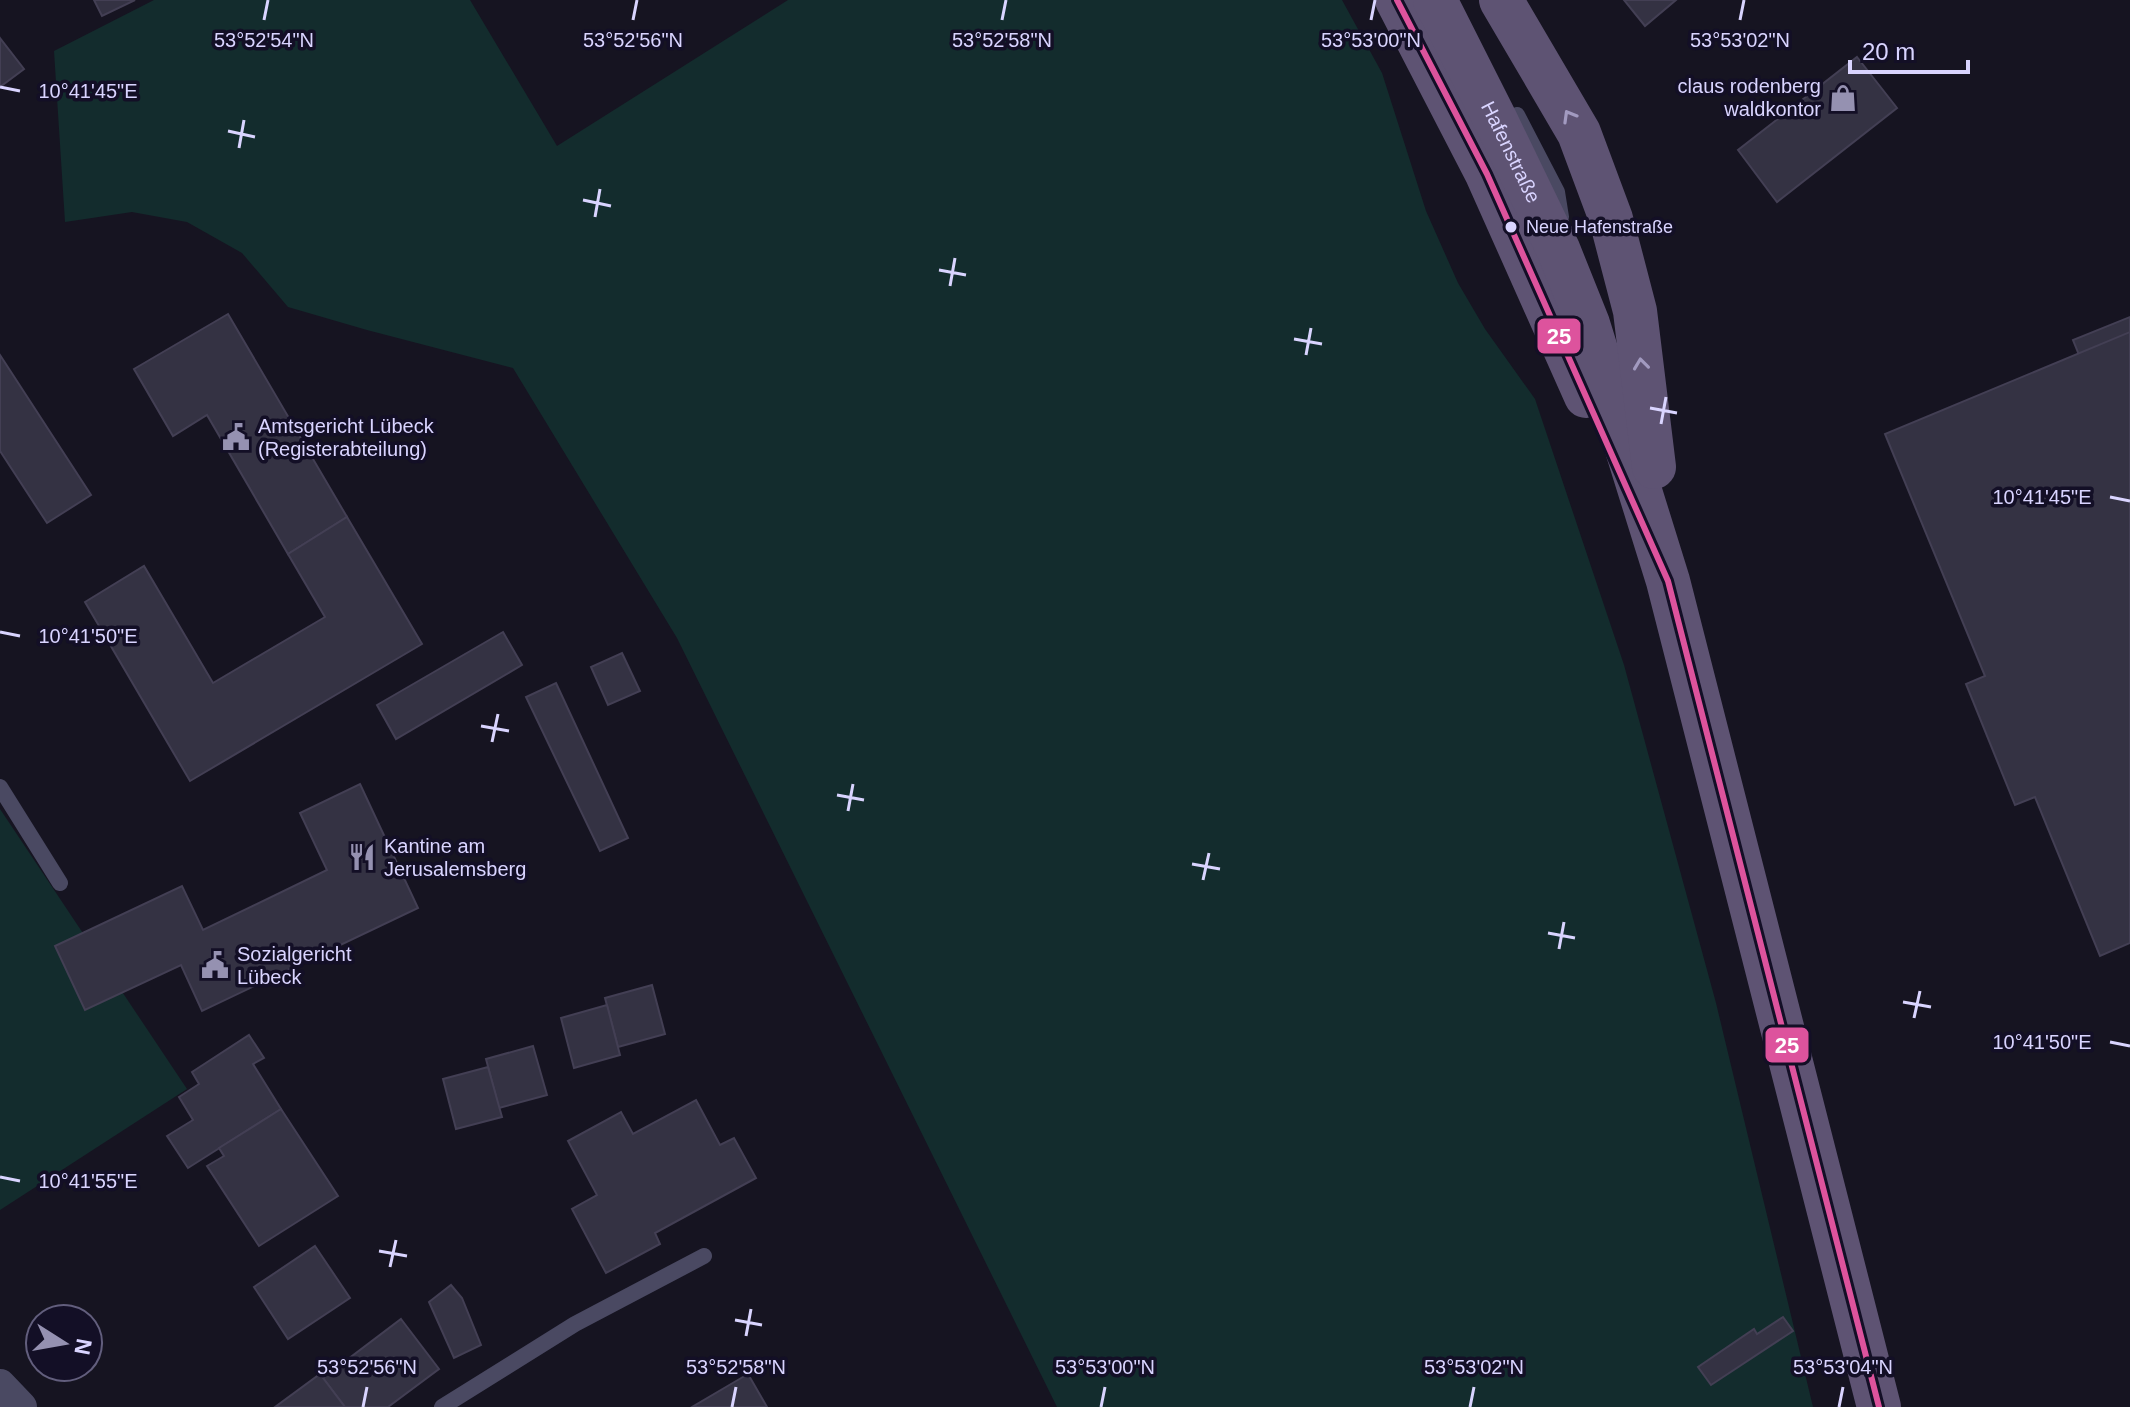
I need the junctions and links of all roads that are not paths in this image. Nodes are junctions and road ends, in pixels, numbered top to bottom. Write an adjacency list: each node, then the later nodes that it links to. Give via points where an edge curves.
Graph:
1 (1397, 0): 6 (main road, Hafenstraße, via 1487,174)
2 (1435, 0): 5 (main road, Hafenstraße)
3 (1501, 0): 6 (main road, one-way to 3, via 1635,311 1611,219 1579,133)
4 (1510, 101): 5 (lane, via 1557,192)
5 (1574, 290): 6 (main road, Hafenstraße)
6 (1668, 581): 13 (main road, Hafenstraße)
7 (0, 787): 8 (lane)
8 (60, 883)
9 (704, 1256): 12 (lane, via 575,1324)
10 (0, 1385): 11 (street)
11 (21, 1407)
12 (442, 1407)
13 (1879, 1407)

